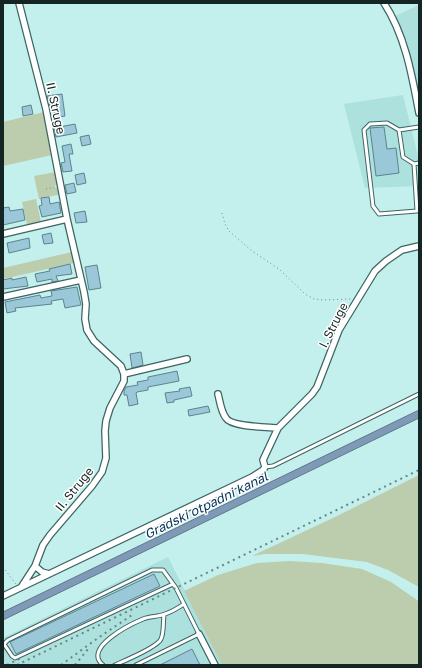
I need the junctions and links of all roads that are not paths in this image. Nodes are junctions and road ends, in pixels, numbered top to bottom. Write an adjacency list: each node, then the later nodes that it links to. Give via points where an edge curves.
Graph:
1 (20, 3): 8 (street, II. Struge, via 46,109)
2 (384, 3): 3 (street, via 405,49)
3 (419, 113)
4 (419, 127): 5 (lane)
5 (399, 130): 7 (lane, via 403,157); 7 (lane, via 387,123 370,124 364,130 373,206 379,214 417,211)
6 (419, 163): 7 (lane)
7 (414, 164)
8 (67, 219): 9 (street); 11 (street, II. Struge)
9 (3, 234)
10 (419, 246): 17 (street, I. Struge, via 402,250 375,271 339,330 317,387)
11 (80, 280): 12 (street); 14 (street, II. Struge, via 86,304 86,330 121,366)
12 (3, 297)
13 (187, 359): 14 (street)
14 (124, 374): 19 (street, II. Struge, via 124,381 106,421 106,458 102,472 50,535)
15 (218, 394): 17 (street, via 229,422)
16 (419, 394): 18 (lane, via 273,466)
17 (278, 428): 18 (street, I. Struge, via 264,460)
18 (265, 467): 20 (street, via 252,477)
19 (35, 566): 20 (street); 22 (street, II. Struge)
20 (49, 574): 22 (street)
21 (173, 584): 24 (lane); 27 (lane, via 15,658); 27 (lane, via 163,570 152,570)
22 (20, 587): 23 (street)
23 (3, 596)
24 (184, 604): 25 (lane); 26 (lane)
25 (164, 615): 28 (lane, via 145,618 110,637 98,654); 29 (lane, via 162,638 159,643)
26 (200, 634): 30 (lane); 31 (street)
27 (4, 644)
28 (103, 665)
29 (116, 665)
30 (136, 665)
31 (215, 665)

